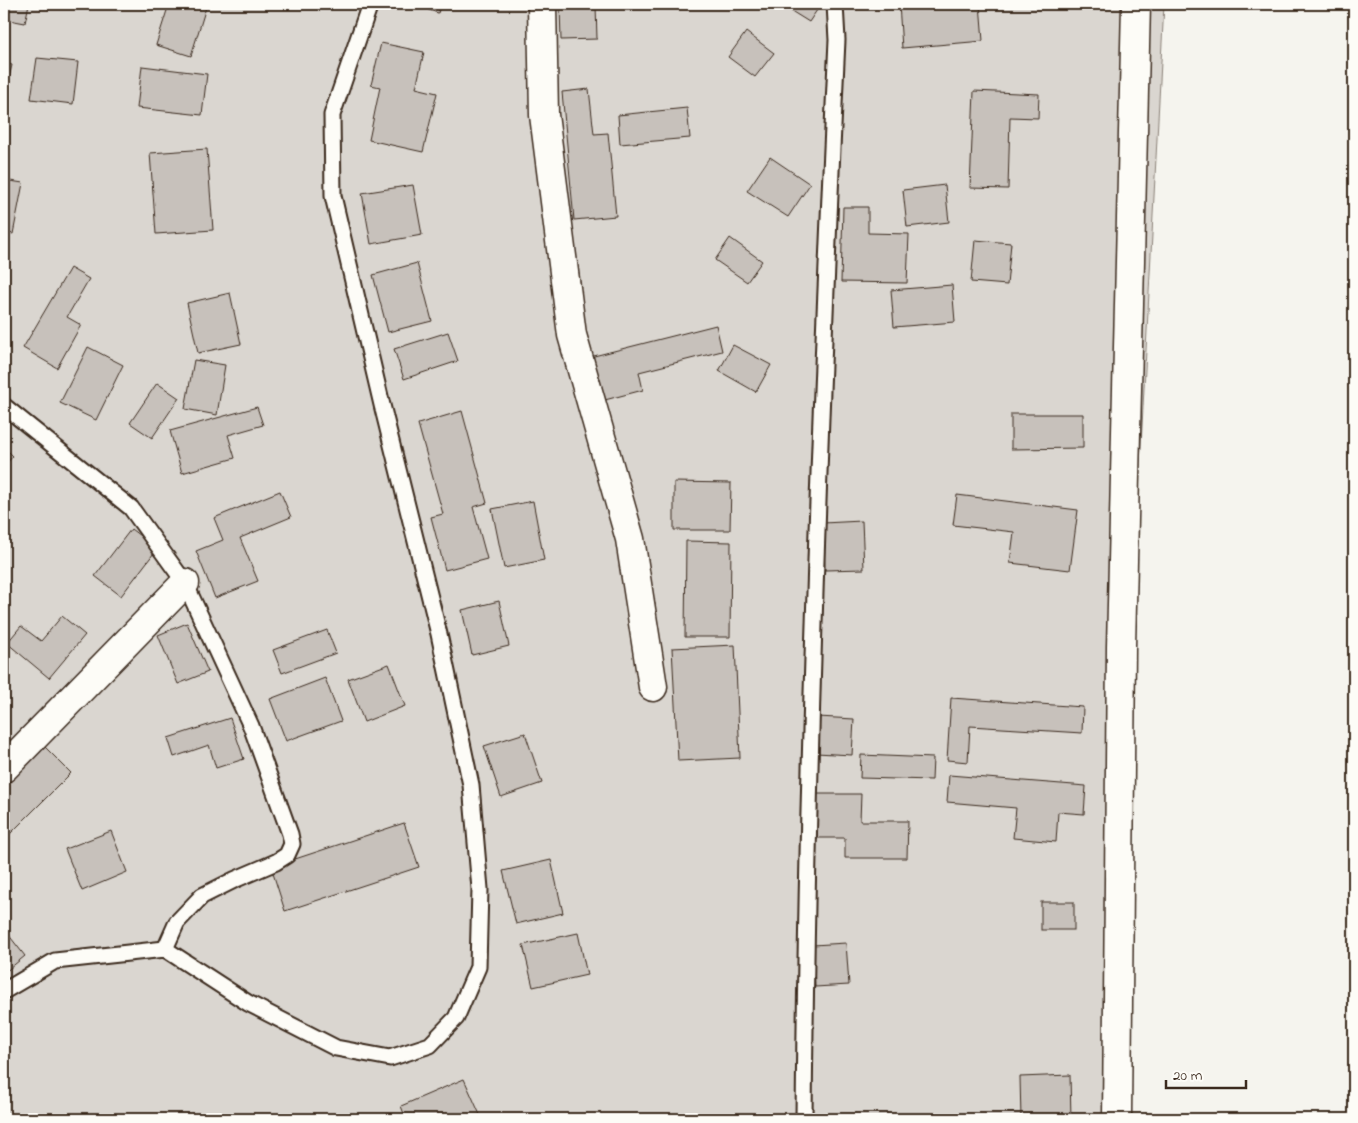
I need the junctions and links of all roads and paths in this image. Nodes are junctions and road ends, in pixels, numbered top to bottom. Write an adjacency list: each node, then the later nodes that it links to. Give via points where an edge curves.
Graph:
1 (370, 4): 9 (lane, via 332,115 333,196 440,634 471,785 480,889 478,967 456,1018 430,1045 390,1058 336,1048 248,1003)
2 (542, 4): 7 (street, via 544,115 572,335 630,539)
3 (835, 4): 11 (lane, via 837,40 822,357 806,902)
4 (1136, 4): 12 (street, via 1121,647)
5 (4, 406): 6 (lane, via 132,508)
6 (185, 583): 8 (street); 9 (lane, via 251,726 292,844 286,855 276,862 202,896 177,922)
7 (653, 687)
8 (4, 768)
9 (165, 949): 10 (lane, via 55,961)
10 (4, 991)
11 (804, 1119)
12 (1117, 1119)

